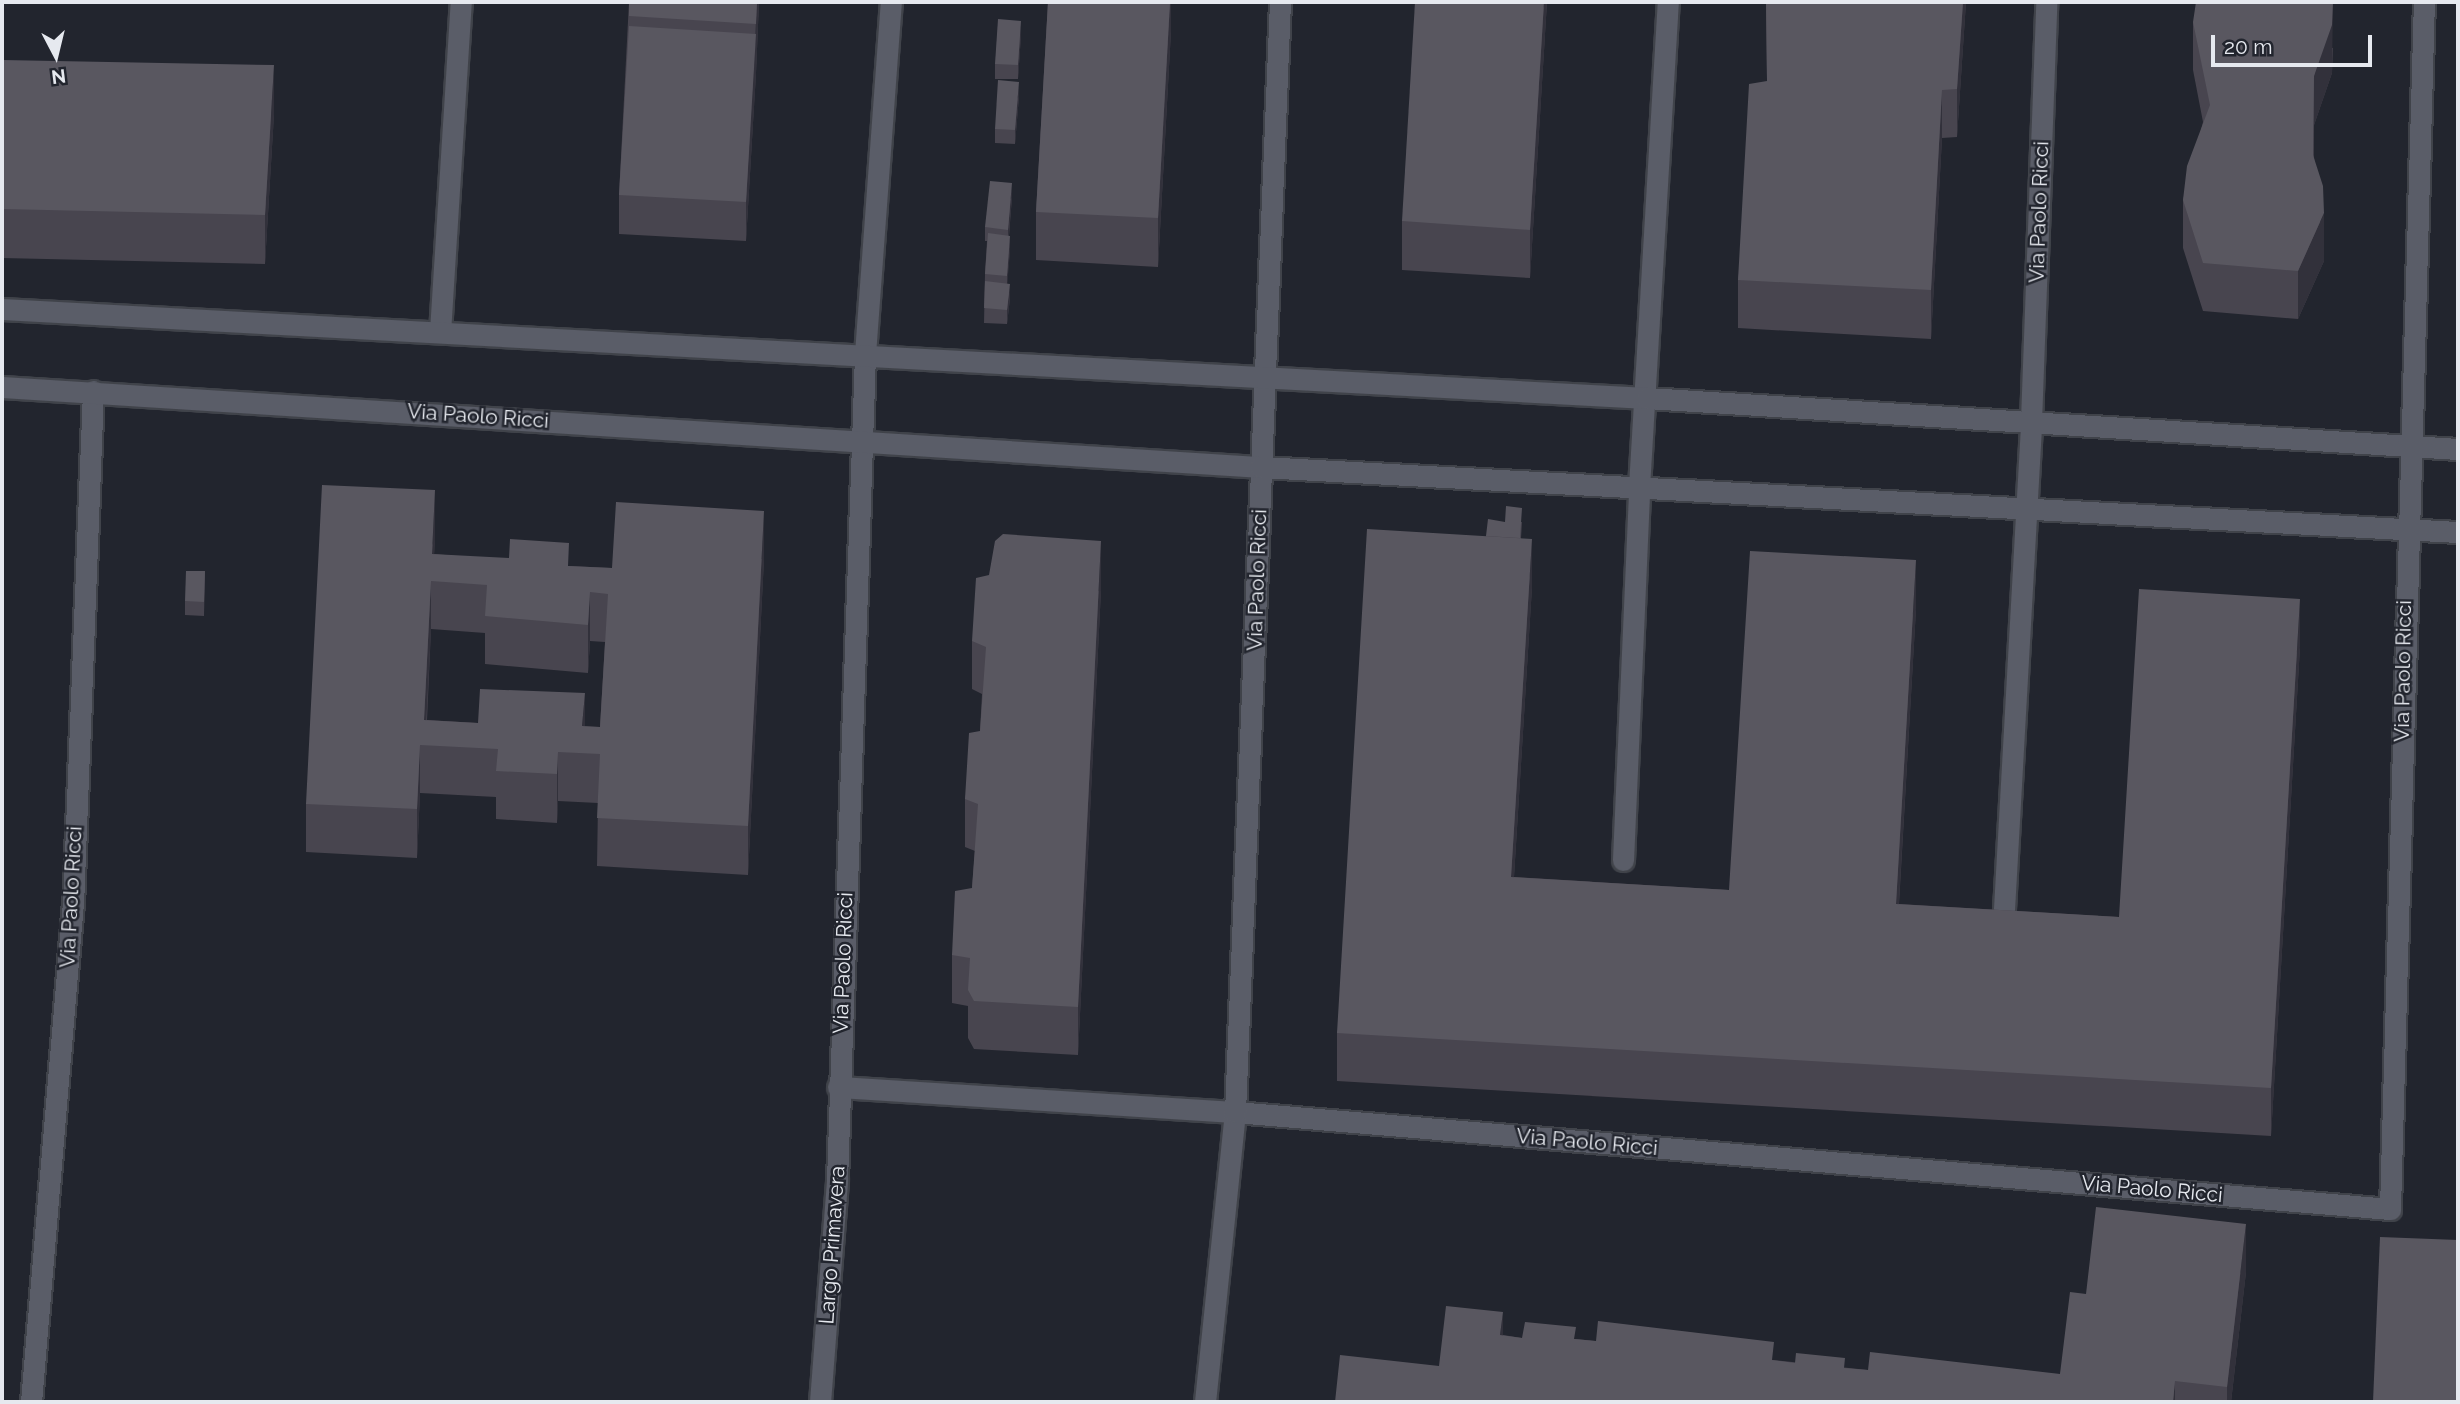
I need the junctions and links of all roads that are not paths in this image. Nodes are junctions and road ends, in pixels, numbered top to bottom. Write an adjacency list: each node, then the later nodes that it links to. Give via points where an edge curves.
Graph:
1 (461, 2): 8 (street)
2 (891, 2): 9 (street, Via Paolo Ricci)
3 (1280, 2): 10 (street, Via Paolo Ricci)
4 (1668, 2): 13 (street)
5 (2046, 2): 14 (street, Via Paolo Ricci)
6 (2424, 2): 16 (street, Via Paolo Ricci)
7 (2, 309): 8 (street)
8 (440, 332): 9 (street)
9 (865, 354): 10 (street); 15 (street, Via Paolo Ricci)
10 (1263, 379): 13 (street); 18 (street, Via Paolo Ricci)
11 (2, 387): 12 (street, Via Paolo Ricci)
12 (93, 391): 15 (street, Via Paolo Ricci); 27 (street, Via Paolo Ricci, via 73,905)
13 (1647, 398): 14 (street); 19 (street)
14 (2031, 421): 16 (street); 20 (street, Via Paolo Ricci)
15 (863, 441): 18 (street, Via Paolo Ricci); 25 (street, Via Paolo Ricci)
16 (2408, 444): 17 (street); 21 (street, Via Paolo Ricci)
17 (2458, 449)
18 (1261, 467): 19 (street, Via Paolo Ricci); 26 (street, Via Paolo Ricci)
19 (1639, 487): 20 (street, Via Paolo Ricci); 23 (street)
20 (2025, 509): 21 (street, Via Paolo Ricci); 24 (street, Via Paolo Ricci)
21 (2406, 527): 22 (street, Via Paolo Ricci); 26 (street, Via Paolo Ricci, via 2390,1209)
22 (2458, 531)
23 (1623, 860)
24 (2004, 909)
25 (838, 1087): 26 (street, Via Paolo Ricci); 28 (street, Largo Primavera, via 837,1181)
26 (1235, 1112): 29 (street)
27 (31, 1402)
28 (820, 1402)
29 (1205, 1402)

